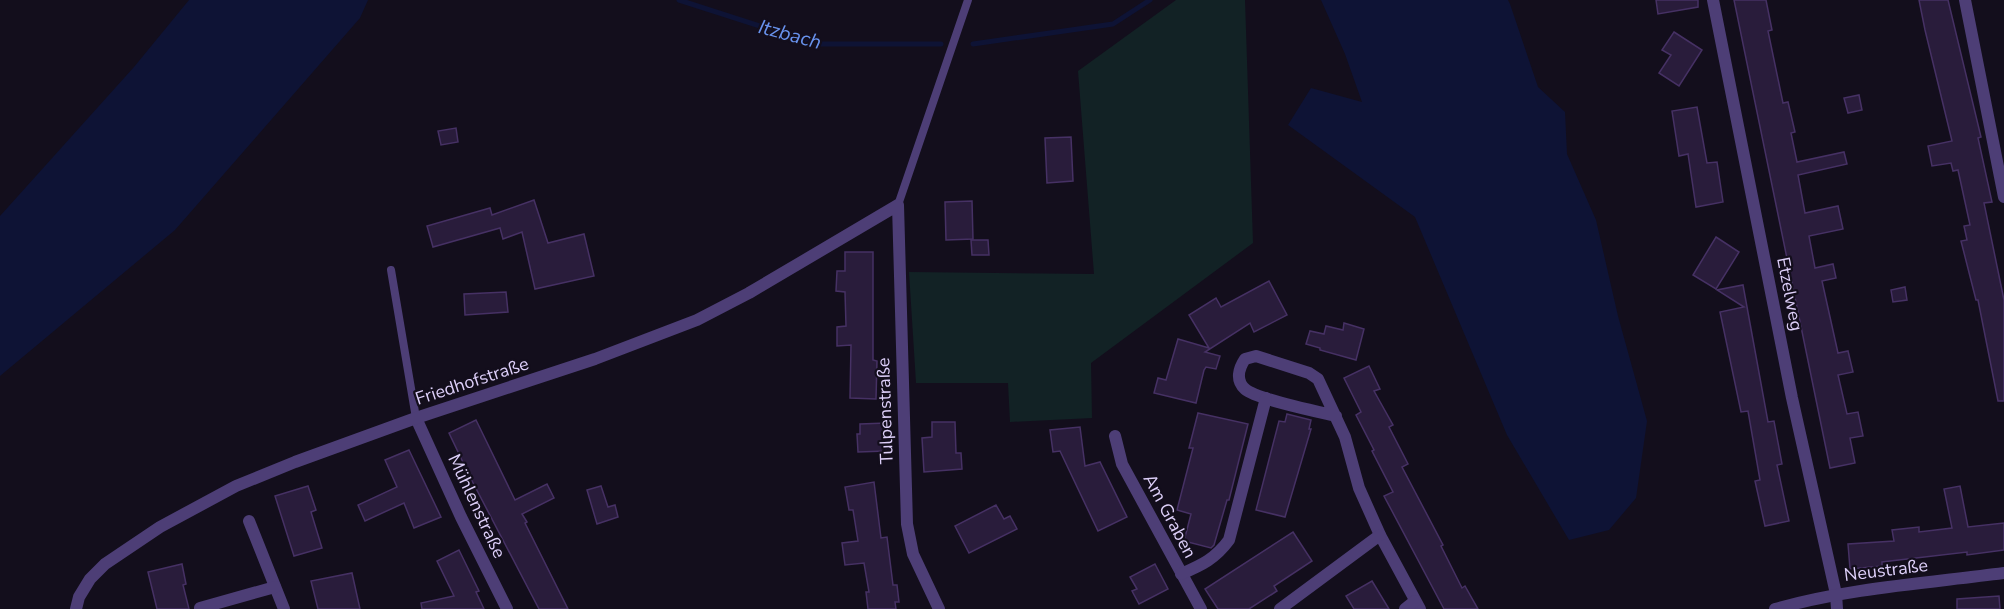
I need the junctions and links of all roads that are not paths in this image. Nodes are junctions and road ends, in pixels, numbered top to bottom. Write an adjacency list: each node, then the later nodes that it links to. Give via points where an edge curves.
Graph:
1 (968, 0): 6 (lane)
2 (1713, 0): 17 (street, Etzelweg, via 1792,398)
3 (1965, 0): 4 (street)
4 (2001, 165): 5 (street)
5 (2004, 197)
6 (898, 205): 10 (street, Friedhofstraße, via 697,320); 23 (street, Tulpenstraße, via 907,524 913,554)
7 (391, 270): 10 (lane)
8 (1266, 398): 9 (street); 9 (street, via 1245,389 1240,381 1239,369 1245,359 1256,356 1309,373 1318,379); 15 (street, via 1229,540 1220,553)
9 (1336, 416): 13 (street, via 1359,488)
10 (417, 418): 20 (street, Friedhofstraße, via 294,462 197,506 105,564 90,579); 22 (street, Mühlenstraße)
11 (1115, 436): 15 (street, Am Graben, via 1122,464)
12 (249, 521): 16 (street)
13 (1380, 535): 18 (street); 25 (street)
14 (2004, 573): 17 (street, Neustraße)
15 (1181, 574): 24 (street, Am Graben)
16 (275, 587): 19 (street); 21 (street)
17 (1836, 594): 27 (street, Neustraße); 28 (street, Etzelweg)
18 (1418, 605): 26 (street)
19 (200, 608)
20 (76, 609)
21 (284, 609)
22 (507, 609)
23 (939, 609)
24 (1201, 609)
25 (1280, 609)
26 (1404, 609)
27 (1775, 609)
28 (1837, 609)

